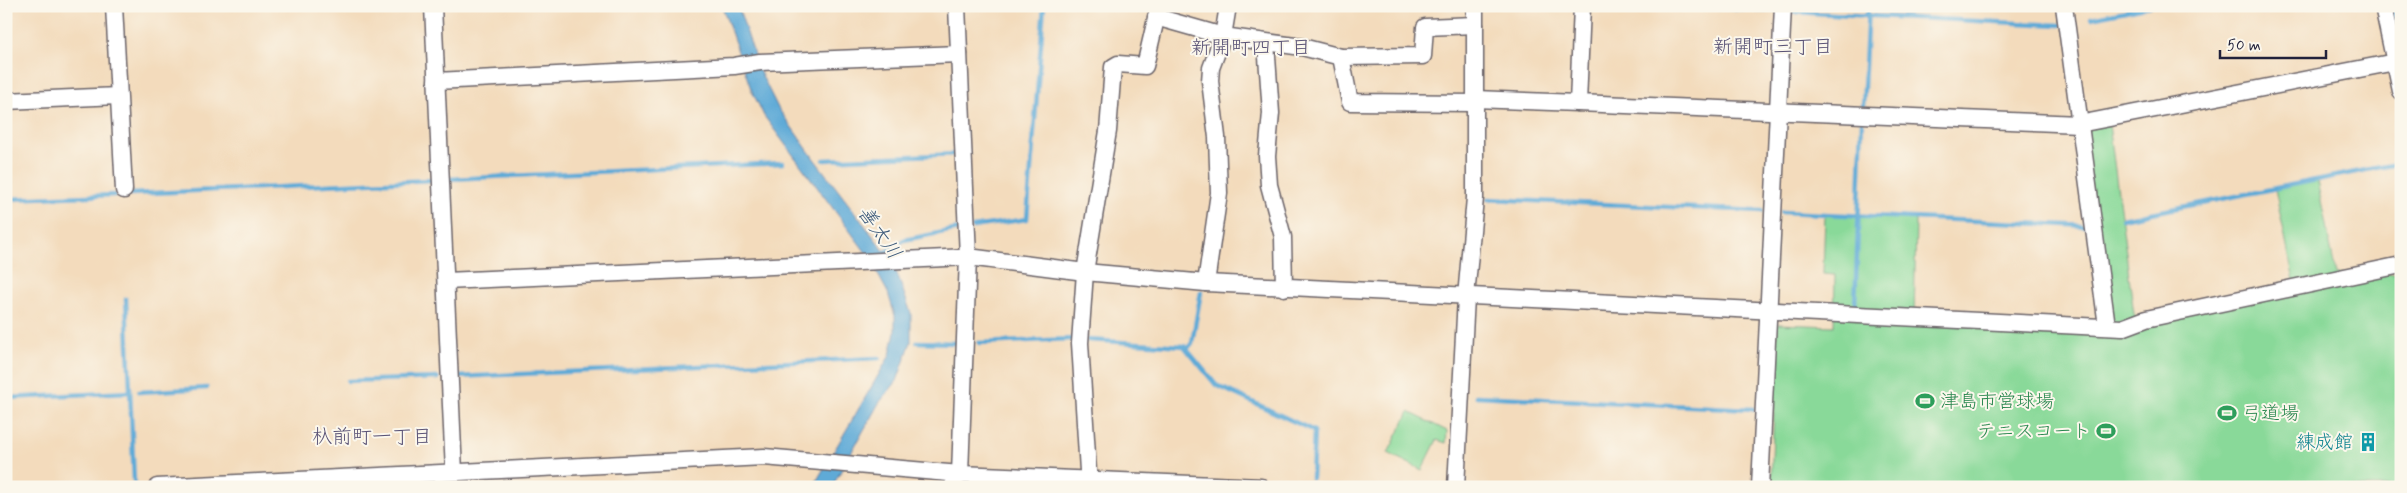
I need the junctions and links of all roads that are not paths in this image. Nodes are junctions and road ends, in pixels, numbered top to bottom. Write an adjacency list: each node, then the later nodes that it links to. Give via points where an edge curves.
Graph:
1 (114, 6): 19 (street)
2 (433, 6): 17 (street)
3 (957, 6): 14 (street)
4 (1228, 6): 12 (street)
5 (1475, 6): 11 (street)
6 (1582, 6): 22 (street)
7 (1783, 6): 23 (street)
8 (2064, 6): 24 (street)
9 (2383, 6): 16 (street)
10 (1157, 12): 12 (street); 28 (street, via 1145,66 1118,64 1113,67 1108,132)
11 (1475, 25): 15 (street, via 1425,27 1423,56); 21 (street)
12 (1223, 36): 13 (street); 30 (street, via 1211,68 1210,81 1219,193)
13 (1266, 43): 15 (street, via 1302,47); 31 (street, via 1271,114 1267,156 1269,185 1283,237)
14 (959, 54): 17 (street); 26 (street)
15 (1341, 57): 21 (street, via 1350,102)
16 (2395, 62): 18 (street); 24 (street)
17 (436, 81): 29 (street)
18 (2401, 91)
19 (118, 96): 20 (street); 25 (street)
20 (6, 101)
21 (1475, 101): 22 (street); 32 (street, via 1475,198)
22 (1578, 104): 23 (street)
23 (1778, 111): 24 (street); 33 (street)
24 (2079, 124): 34 (street)
25 (124, 190)
26 (968, 257): 28 (street); 29 (street); 36 (street)
27 (2401, 265): 34 (street, via 2146,319 2122,328)
28 (1086, 272): 30 (street); 37 (street, via 1081,369)
29 (446, 281): 35 (street)
30 (1206, 283): 31 (street)
31 (1284, 288): 32 (street)
32 (1466, 297): 33 (street); 41 (street)
33 (1767, 311): 34 (street); 42 (street)
34 (2107, 326)
35 (454, 472): 36 (street, via 764,457 822,460); 38 (street)
36 (956, 480): 37 (street)
37 (1089, 483): 40 (street)
38 (283, 484): 39 (street)
39 (157, 487)
40 (1261, 487)
41 (1456, 487)
42 (1760, 487)

